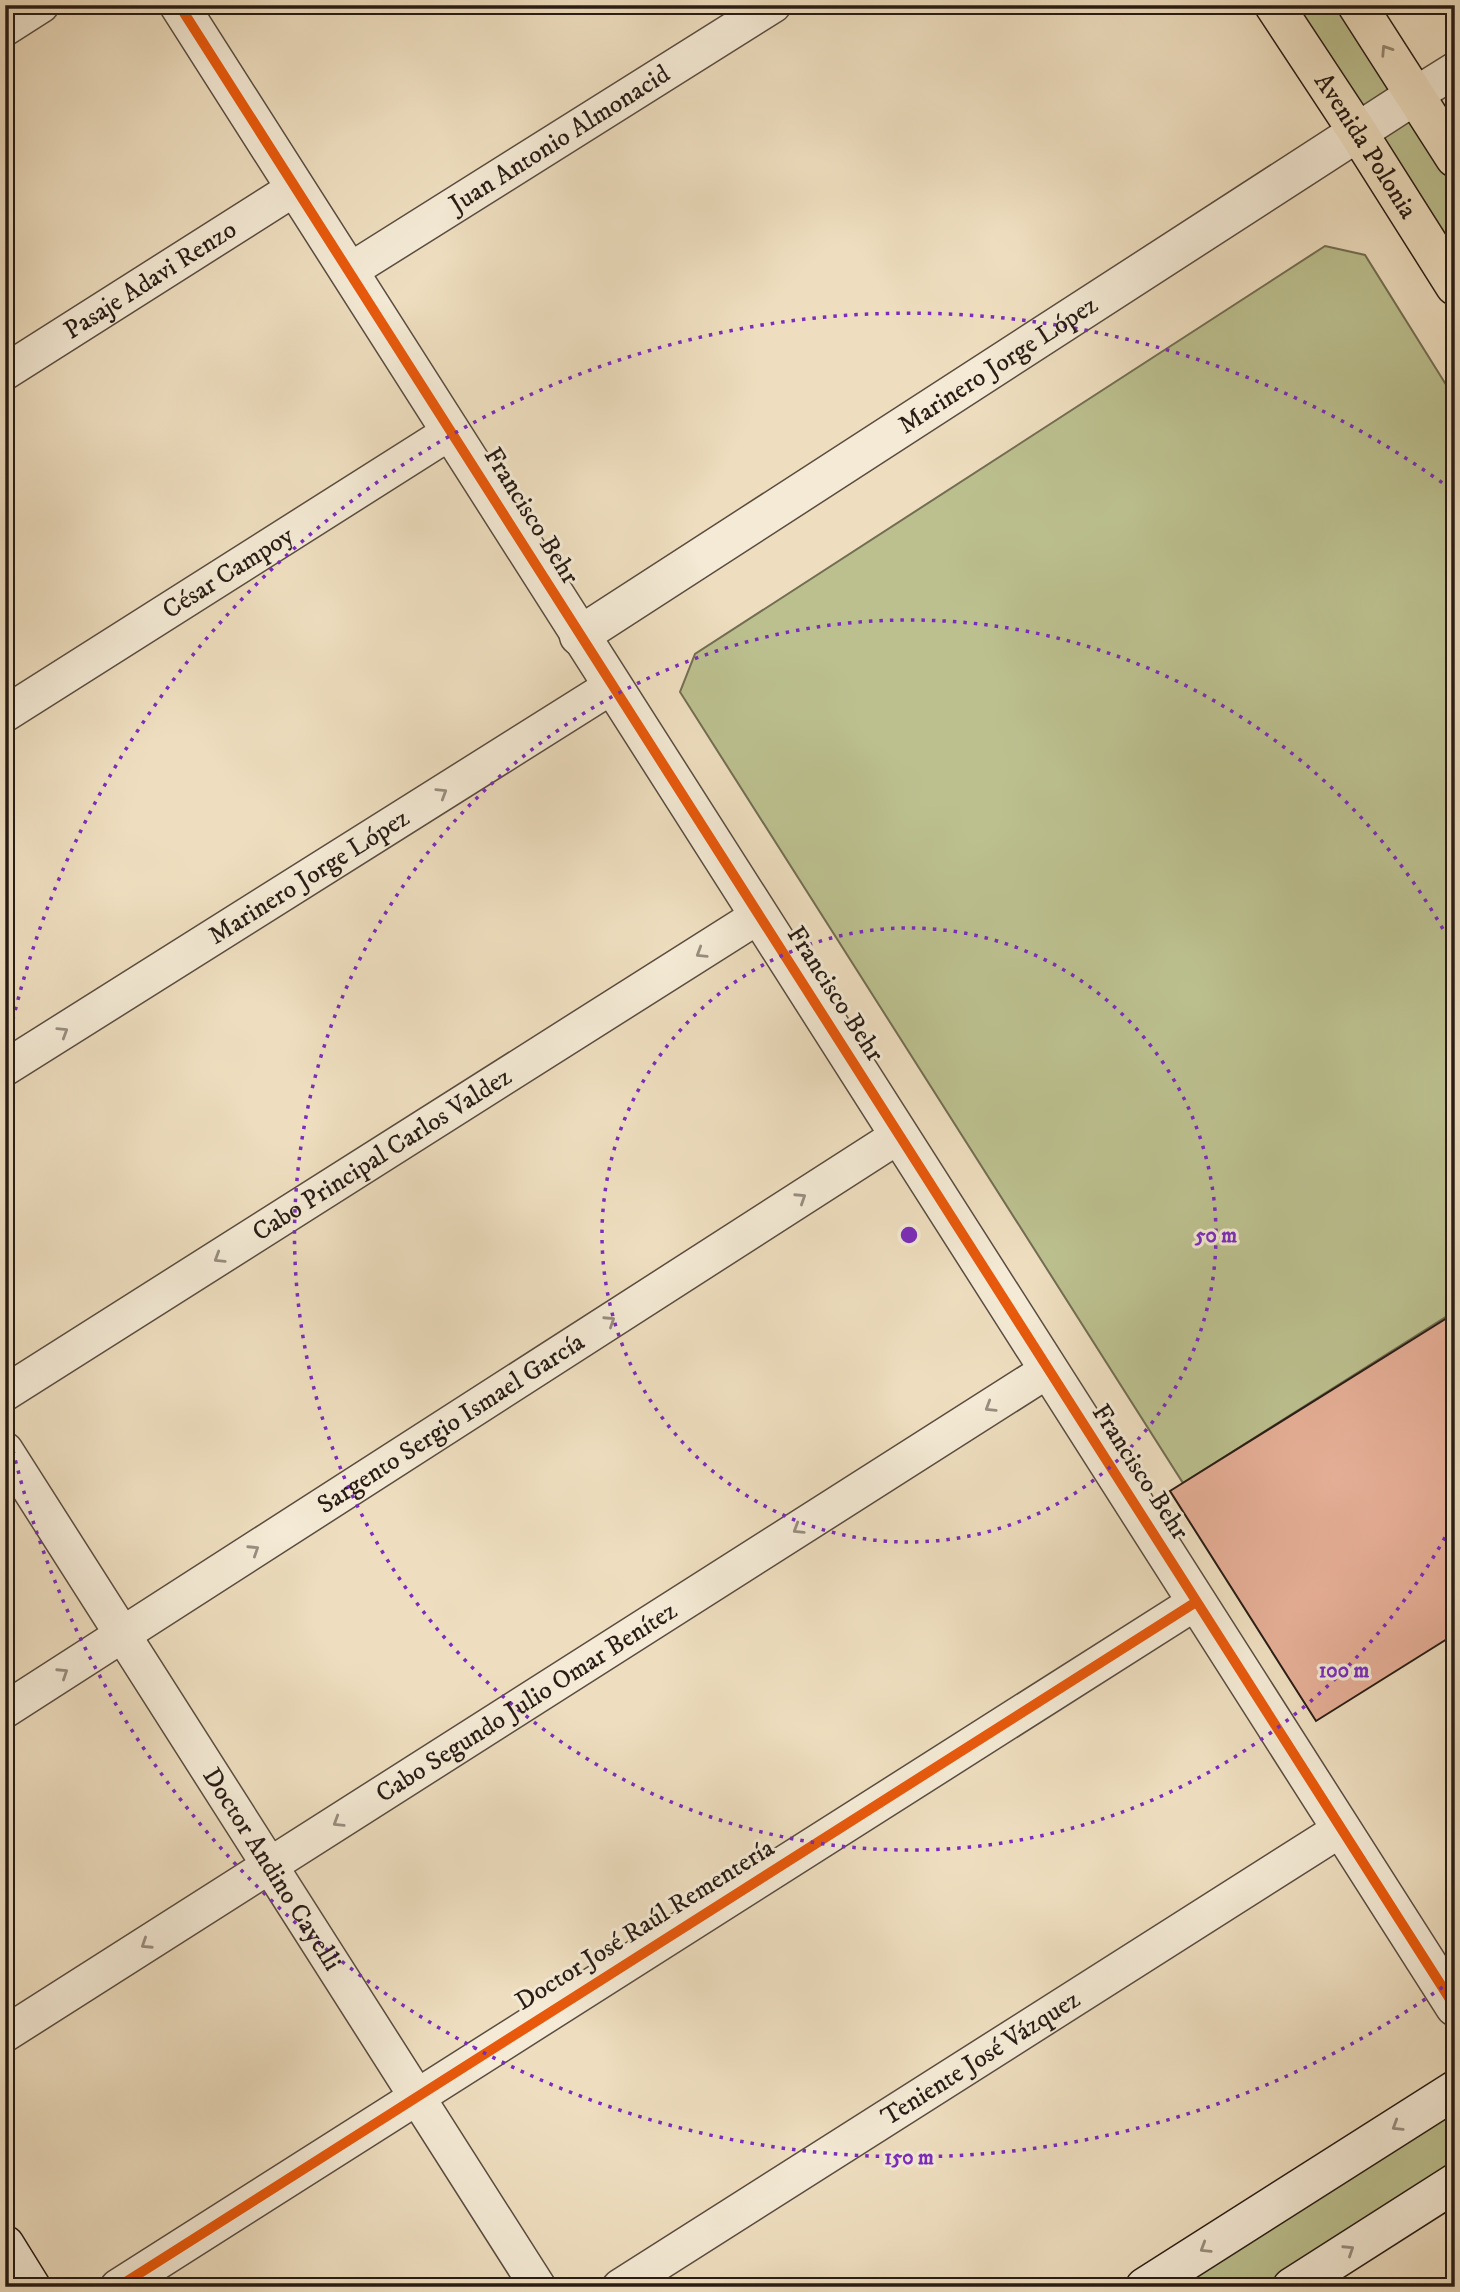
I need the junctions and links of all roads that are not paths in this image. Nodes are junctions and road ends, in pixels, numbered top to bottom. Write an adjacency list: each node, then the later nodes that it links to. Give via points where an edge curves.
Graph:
1 (41, 5): 6 (street)
2 (179, 5): 11 (street, Francisco Behr)
3 (773, 5): 12 (street, Juan Antonio Almonacid)
4 (1274, 5): 9 (main road, Avenida Polonia)
5 (1357, 5): 8 (main road, one-way to 5)
6 (5, 28)
7 (1455, 70): 8 (street)
8 (1415, 95): 9 (street, Marinero Jorge López); 10 (main road)
9 (1357, 131): 13 (main road, Avenida Polonia); 16 (street, Marinero Jorge López)
10 (1455, 158)
11 (295, 188): 12 (street, Francisco Behr); 14 (street, Pasaje Adavi Renzo)
12 (348, 272): 15 (street, Francisco Behr)
13 (1455, 286)
14 (5, 372)
15 (450, 432): 16 (street, Francisco Behr); 18 (street, César Campoy)
16 (579, 636): 17 (street, Francisco Behr)
17 (612, 686): 19 (street, Francisco Behr); 20 (street, Marinero Jorge López, one-way to 17)
18 (5, 714)
19 (758, 916): 21 (street, Francisco Behr); 23 (street, Cabo Principal Carlos Valdez, one-way to 23)
20 (5, 1068)
21 (898, 1136): 22 (street, Francisco Behr); 26 (street, Sargento Sergio Ismael García, one-way to 21)
22 (1048, 1370): 25 (street, Francisco Behr); 29 (street, Cabo Segundo Julio Omar Benítez, one-way to 29)
23 (5, 1393)
24 (5, 1450): 26 (street, Doctor Andino Cayelli)
25 (1196, 1602): 28 (street, Francisco Behr); 33 (street, Doctor José Raúl Rementería)
26 (123, 1634): 27 (street, Sargento Sergio Ismael García, one-way to 26); 29 (street, Doctor Andino Cayelli)
27 (5, 1710)
28 (1341, 1829): 30 (street, Francisco Behr); 39 (street, Teniente José Vázquez)
29 (270, 1865): 31 (street, Cabo Segundo Julio Omar Benítez, one-way to 31); 33 (street, Doctor Andino Cayelli)
30 (1455, 2007)
31 (5, 2034)
32 (1455, 2090): 40 (street, one-way to 40)
33 (418, 2097): 37 (street, Doctor José Raúl Rementería); 38 (street, Doctor Andino Cayelli)
34 (1455, 2183): 41 (street, one-way to 34)
35 (5, 2245): 36 (street)
36 (31, 2287)
37 (118, 2287)
38 (538, 2287)
39 (620, 2287)
40 (1145, 2287)
41 (1292, 2287)

